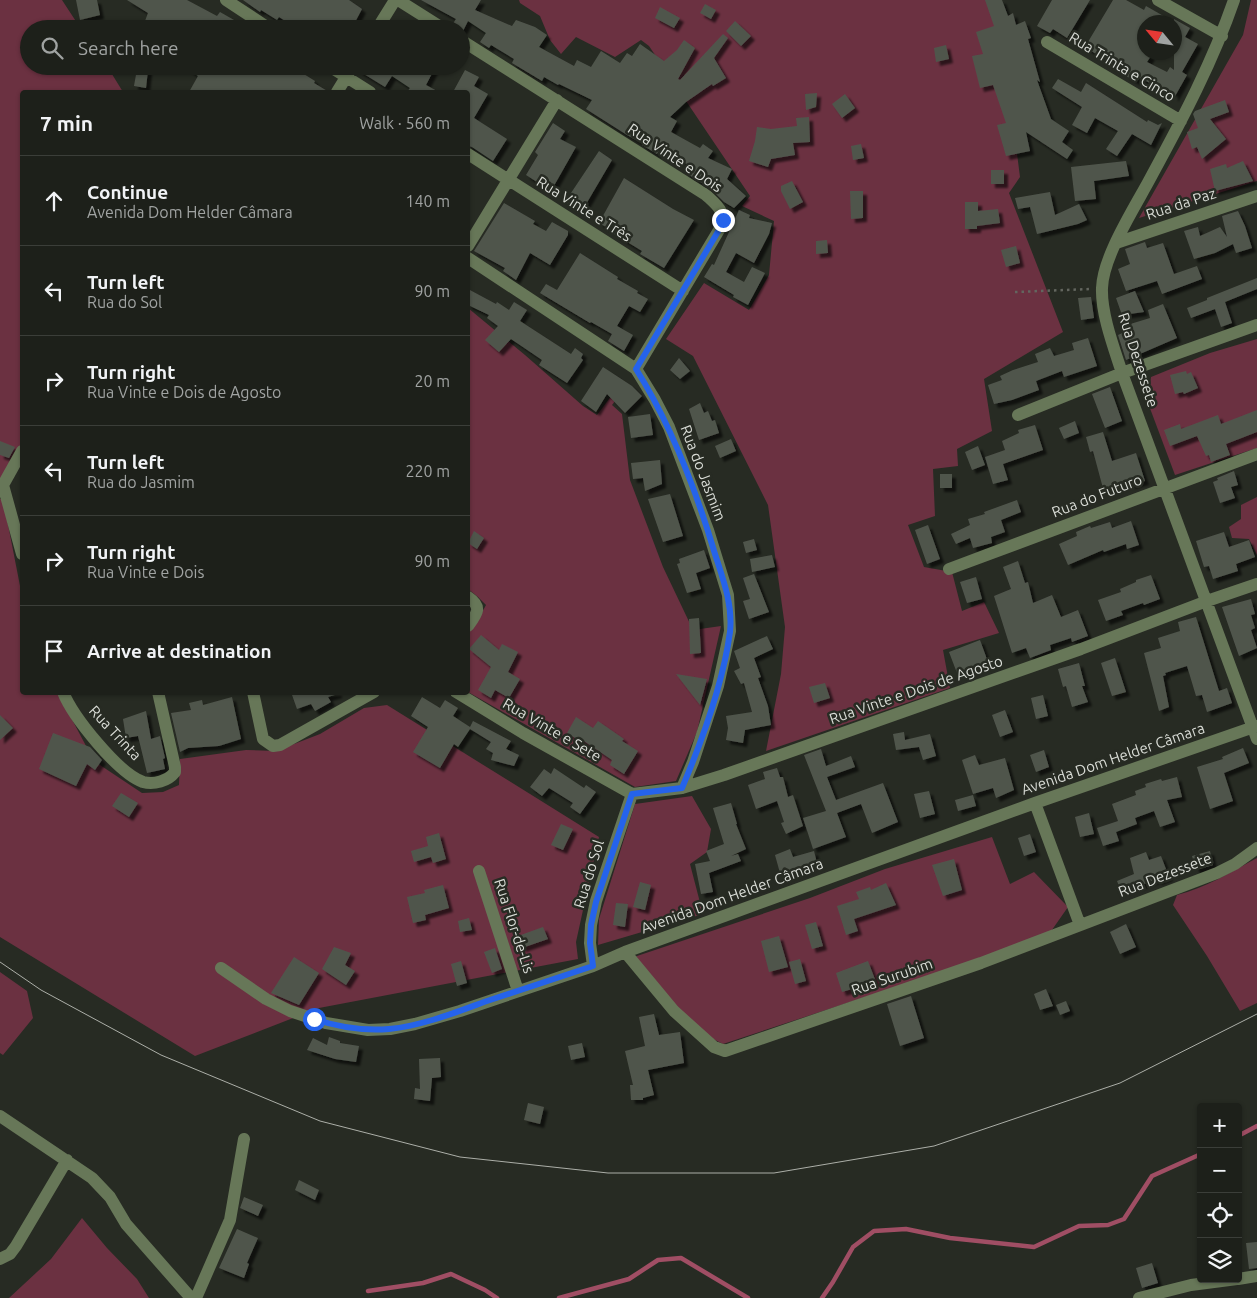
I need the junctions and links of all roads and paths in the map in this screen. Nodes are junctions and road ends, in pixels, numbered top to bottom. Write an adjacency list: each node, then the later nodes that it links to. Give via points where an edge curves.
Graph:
1 (226, 0): 5 (street)
2 (396, 0): 6 (street); 7 (street)
3 (1158, 0): 8 (street)
4 (1234, 0): 8 (street, Rua Dezessete)
5 (256, 20)
6 (383, 20)
7 (429, 20)
8 (1222, 36): 17 (street, Rua Dezessete)
9 (1047, 42): 17 (street, Rua Trinta e Cinco)
10 (470, 46): 16 (street, Rua Vinte e Dois)
11 (342, 75): 13 (street)
12 (348, 75): 13 (street)
13 (346, 78): 14 (street); 15 (street)
14 (338, 90)
15 (367, 90)
16 (557, 100): 19 (street); 25 (street, Rua Vinte e Dois, via 706,195 722,212 719,230)
17 (1181, 121): 21 (street, Rua Dezessete)
18 (470, 155): 19 (street, Rua Vinte e Três)
19 (508, 179): 22 (street); 25 (street, Rua Vinte e Três)
20 (1257, 196): 21 (street, Rua da Paz)
21 (1116, 242): 24 (street, Rua Dezessete)
22 (470, 243)
23 (470, 259): 28 (street, Rua do Jasmim)
24 (1102, 288): 26 (path); 29 (street, Rua Dezessete, via 1107,325)
25 (683, 291): 28 (street, Rua Vinte e Dois)
26 (1015, 292)
27 (1257, 325): 29 (street)
28 (636, 369): 47 (street, Rua do Jasmim, via 669,427 708,530 728,595 730,631 718,686)
29 (1122, 373): 30 (street); 34 (street, Rua Dezessete)
30 (1018, 414)
31 (20, 454): 33 (street)
32 (1257, 454): 34 (street, Rua do Futuro)
33 (1, 485): 35 (street)
34 (1165, 487): 36 (street, Rua do Futuro); 39 (street, Rua Dezessete)
35 (20, 547)
36 (949, 569)
37 (1257, 584): 39 (street, Rua Vinte e Dois de Agosto)
38 (470, 599): 40 (street, via 478,610)
39 (1207, 601): 46 (street, Rua Dezessete); 47 (street, Rua Vinte e Dois de Agosto)
40 (470, 623)
41 (64, 695): 42 (street, Rua Trinta, via 69,706 105,752 136,778 151,783 167,780 176,767)
42 (159, 695)
43 (254, 695): 44 (street, via 263,739 273,746)
44 (369, 695)
45 (461, 695): 48 (street, Rua Vinte e Sete)
46 (1255, 731): 49 (street, Avenida Dom Helder Câmara)
47 (682, 788): 48 (street, Rua Vinte e Dois de Agosto)
48 (632, 794): 54 (street, Rua do Sol, via 594,909 590,943)
49 (1035, 803): 52 (street); 53 (street, Avenida Dom Helder Câmara)
50 (1257, 848): 52 (street, Rua Dezessete, via 1217,873)
51 (479, 871): 56 (street, Rua Flor-de-Lis)
52 (1080, 924): 53 (street, Rua Surubim, via 981,963 725,1051 714,1047 674,1011)
53 (624, 952): 54 (street, Avenida Dom Helder Câmara)
54 (593, 966): 56 (street, Avenida Dom Helder Câmara)
55 (221, 968): 56 (street, Avenida Dom Helder Câmara, via 266,999 290,1010 326,1023 368,1030 415,1024)
56 (518, 991)
57 (0, 1116): 59 (street)
58 (244, 1139): 65 (street, via 230,1220)
59 (66, 1160): 60 (street, via 16,1246); 64 (street, via 92,1178 110,1197 126,1224)
60 (0, 1259)
61 (1257, 1276): 62 (street)
62 (1242, 1278)
63 (1207, 1283): 66 (street)
64 (191, 1298)
65 (196, 1298)
66 (1139, 1298)

